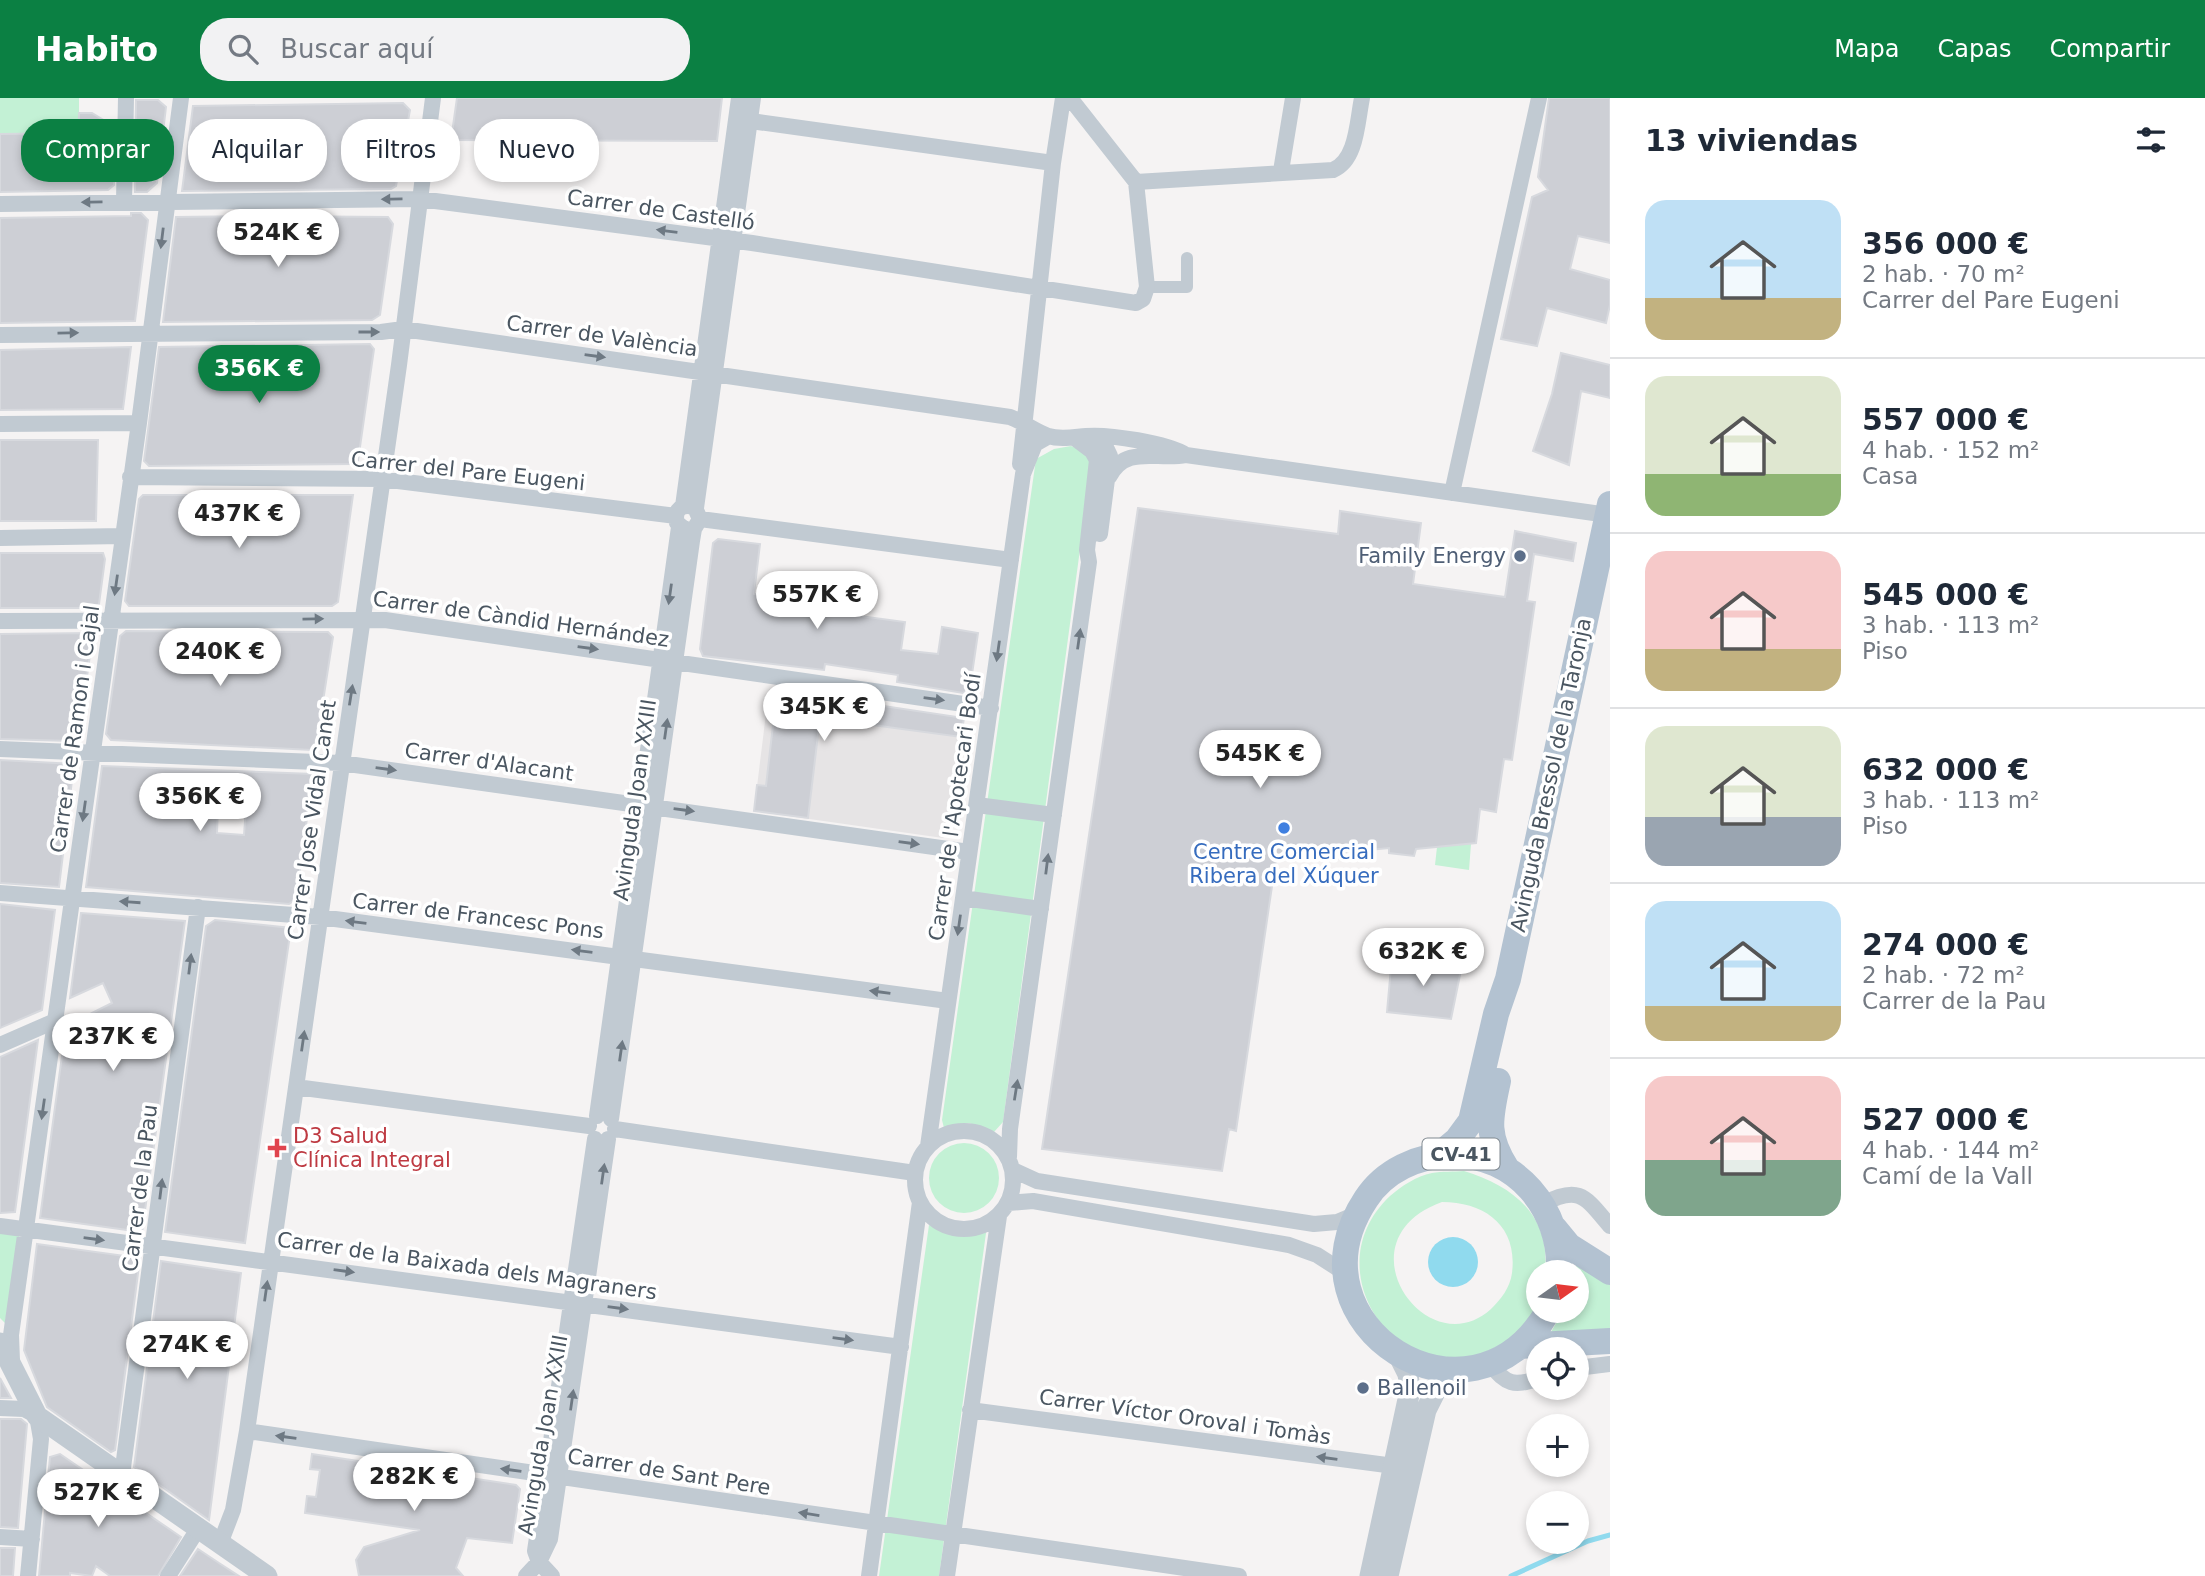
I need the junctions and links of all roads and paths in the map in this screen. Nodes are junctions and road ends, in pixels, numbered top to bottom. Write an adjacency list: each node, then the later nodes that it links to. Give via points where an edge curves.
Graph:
1 (127, 98): 16 (street)
2 (181, 98): 17 (street, Carrer de Ramon i Cajal)
3 (433, 98): 15 (street, Carrer Jose Vidal Canet)
4 (739, 98): 19 (street, Avinguda Joan XXIII)
5 (754, 98): 11 (street, Avinguda Joan XXIII)
6 (1063, 98): 12 (street, Carrer de l'Apotecari Bodí)
7 (1070, 98): 14 (street)
8 (1293, 98): 13 (street)
9 (1362, 98): 13 (street, via 1343,166)
10 (1539, 98): 38 (street)
11 (751, 121): 12 (street); 19 (street, Avinguda Joan XXIII)
12 (1053, 163): 21 (street, Carrer de l'Apotecari Bodí)
13 (1281, 171): 14 (street)
14 (1136, 182): 22 (street)
15 (420, 199): 17 (street, Carrer de Castelló, one-way to 17); 19 (street, Carrer de Castelló, one-way to 15); 23 (street, Carrer Jose Vidal Canet)
16 (124, 201): 17 (street, Carrer de Castelló); 18 (street, Carrer de Castelló, one-way to 18)
17 (167, 202): 24 (street, Carrer de Ramon i Cajal, one-way to 24)
18 (0, 204)
19 (727, 239): 21 (street, Carrer de Castelló); 26 (street, Avinguda Joan XXIII)
20 (1187, 258): 22 (street, via 1187,287)
21 (1039, 286): 22 (street, Carrer de Castelló, via 1136,303); 29 (street, Carrer de l'Apotecari Bodí)
22 (1145, 293)
23 (403, 329): 24 (street, Carrer de València, one-way to 23); 26 (street, Carrer de València, one-way to 26); 37 (street, Carrer Jose Vidal Canet)
24 (150, 332): 25 (street, Carrer de València, one-way to 24); 27 (street, Carrer de Ramon i Cajal)
25 (0, 335)
26 (708, 372): 29 (street, Carrer de València, via 1010,417); 40 (street, Avinguda Joan XXIII)
27 (139, 423): 28 (street); 36 (street, Carrer de Ramon i Cajal)
28 (0, 424)
29 (1024, 427): 30 (street, Carrer de València); 35 (street, Carrer de l'Apotecari Bodí)
30 (1049, 436): 32 (street, Carrer de València); 35 (street, Carrer de l'Apotecari Bodí, via 1033,447)
31 (1101, 437): 32 (street, Carrer de València); 33 (street, Carrer de València, via 1175,448); 34 (street)
32 (1076, 439): 44 (street, via 1097,460)
33 (1186, 455): 34 (street, via 1141,454); 38 (street)
34 (1111, 472): 44 (street, via 1098,545)
35 (1023, 474): 43 (street, Carrer de l'Apotecari Bodí)
36 (130, 477): 37 (street, Carrer del Pare Eugeni); 41 (street, Carrer de Ramon i Cajal)
37 (382, 479): 40 (street, Carrer del Pare Eugeni); 46 (street, Carrer Jose Vidal Canet)
38 (1452, 493): 39 (street)
39 (1609, 510): 71 (main road, Avinguda Bressol de la Taronja, via 1508,979 1476,1102 1467,1128)
40 (688, 517): 43 (street, Carrer del Pare Eugeni); 49 (street, Avinguda Joan XXIII)
41 (123, 536): 42 (street); 48 (street, Carrer de Ramon i Cajal, one-way to 48)
42 (0, 538)
43 (1011, 559): 50 (street, Carrer de l'Apotecari Bodí, one-way to 50)
44 (1089, 562): 56 (street, one-way to 44)
45 (1610, 585): 73 (main road, Avinguda Bressol de la Taronja, via 1492,1106 1491,1139)
46 (363, 619): 48 (street, Carrer de Càndid Hernández, one-way to 46); 49 (street, Carrer de Càndid Hernández, one-way to 49); 53 (street, Carrer Jose Vidal Canet, one-way to 46)
47 (0, 621): 48 (street, Carrer de Càndid Hernández)
48 (111, 621): 52 (street, Carrer de Ramon i Cajal)
49 (668, 660): 50 (street, Carrer de Càndid Hernández, one-way to 50); 54 (street, Avinguda Joan XXIII)
50 (990, 708): 55 (street, Carrer de l'Apotecari Bodí)
51 (0, 749): 52 (street, Carrer d'Alacant)
52 (92, 752): 53 (street, Carrer d'Alacant); 59 (street, Carrer de Ramon i Cajal, one-way to 59)
53 (341, 763): 54 (street, Carrer d'Alacant, one-way to 54); 63 (street, Carrer Jose Vidal Canet)
54 (648, 805): 57 (street, Carrer d'Alacant, one-way to 57); 64 (street, Avinguda Joan XXIII)
55 (977, 805): 56 (street); 57 (street, Carrer de l'Apotecari Bodí)
56 (1054, 815): 62 (street, one-way to 56)
57 (969, 852): 60 (street, Carrer de l'Apotecari Bodí)
58 (0, 892): 59 (street, Carrer de Francesc Pons)
59 (72, 898): 61 (street, Carrer de Francesc Pons, one-way to 59); 66 (street, Carrer de Ramon i Cajal)
60 (963, 898): 62 (street); 65 (street, Carrer de l'Apotecari Bodí, one-way to 65)
61 (198, 906): 63 (street, Carrer de Francesc Pons); 83 (street, Carrer de la Pau, one-way to 61)
62 (1041, 909): 72 (street, one-way to 62, via 1010,1129)
63 (320, 917): 64 (street, Carrer de Francesc Pons, one-way to 63); 68 (street, Carrer Jose Vidal Canet, one-way to 63)
64 (626, 956): 65 (street, Carrer de Francesc Pons, one-way to 64); 69 (street, Avinguda Joan XXIII)
65 (948, 1001): 70 (street, Carrer de l'Apotecari Bodí)
66 (55, 1021): 67 (street); 81 (street, Carrer de Ramon i Cajal, one-way to 81)
67 (0, 1045)
68 (296, 1087): 69 (street); 85 (street, Carrer Jose Vidal Canet)
69 (603, 1128): 74 (street); 88 (street, Avinguda Joan XXIII)
70 (928, 1146): 72 (street, via 948,1133 971,1130 999,1144); 74 (street)
71 (1439, 1155): 73 (main road, CV-41, via 1462,1154); 78 (main road, CV-41, via 1413,1161 1390,1174)
72 (1011, 1164): 77 (street, via 1014,1181); 78 (street, via 1037,1181 1293,1222 1337,1222)
73 (1507, 1169): 76 (main road, CV-41)
74 (915, 1173): 75 (street)
75 (920, 1202): 77 (street, via 935,1219 956,1229 971,1229); 93 (street)
76 (1543, 1204): 80 (street, via 1576,1193); 82 (main road, CV-41)
77 (1003, 1209): 87 (street, via 1033,1201 1289,1245 1317,1255); 102 (street)
78 (1356, 1214): 87 (main road, CV-41, via 1346,1243)
79 (0, 1226): 81 (street, Carrer de la Baixada dels Magraners)
80 (1610, 1226)
81 (26, 1229): 83 (street, Carrer de la Baixada dels Magraners, one-way to 83); 97 (street, Carrer de Ramon i Cajal, via 11,1335)
82 (1555, 1229): 84 (main road, CV-41); 86 (main road, CV-41, via 1569,1246)
83 (153, 1247): 85 (street, Carrer de la Baixada dels Magraners); 106 (street, Carrer de la Pau)
84 (1558, 1260)
85 (270, 1261): 88 (street, Carrer de la Baixada dels Magraners, one-way to 88); 104 (street, Carrer Jose Vidal Canet, one-way to 85)
86 (1610, 1272)
87 (1345, 1273): 94 (main road, CV-41, via 1362,1321 1378,1341)
88 (579, 1303): 93 (street, Carrer de la Baixada dels Magraners, one-way to 93); 107 (street, Avinguda Joan XXIII)
89 (1541, 1323): 92 (main road, CV-41)
90 (1610, 1341): 92 (main road, CV-41)
91 (0, 1343): 97 (street)
92 (1521, 1346): 95 (main road, CV-41)
93 (901, 1347): 108 (street)
94 (1399, 1356): 99 (main road, CV-41, via 1426,1367); 105 (street, via 1410,1390)
95 (1490, 1364): 99 (main road, CV-41); 100 (street, via 1511,1383)
96 (1610, 1364): 98 (street)
97 (12, 1366): 103 (street)
98 (1589, 1367)
99 (1454, 1370): 124 (street, via 1441,1380 1426,1410)
100 (1526, 1383)
101 (0, 1408): 103 (street, via 24,1409)
102 (970, 1410): 105 (street, Carrer Víctor Oroval i Tomàs, one-way to 102); 110 (street)
103 (37, 1416): 106 (street); 112 (street, via 41,1439)
104 (247, 1431): 107 (street, Carrer de Sant Pere, one-way to 104); 113 (street, Carrer Jose Vidal Canet, via 233,1510)
105 (1394, 1466): 123 (street)
106 (122, 1475): 109 (street)
107 (554, 1476): 108 (street, Carrer de Sant Pere, one-way to 107); 114 (street, Avinguda Joan XXIII, via 550,1539)
108 (876, 1525): 110 (street, Carrer de Sant Pere); 120 (street)
109 (198, 1530): 113 (street); 116 (street)
110 (953, 1535): 121 (street); 122 (street)
111 (0, 1537): 112 (street)
112 (32, 1539): 115 (street)
113 (220, 1544): 117 (street)
114 (539, 1562): 118 (street); 119 (street)
115 (28, 1576)
116 (168, 1576)
117 (267, 1576)
118 (526, 1576)
119 (552, 1576)
120 (869, 1576)
121 (947, 1576)
122 (1239, 1576)
123 (1370, 1576)
124 (1388, 1576)

